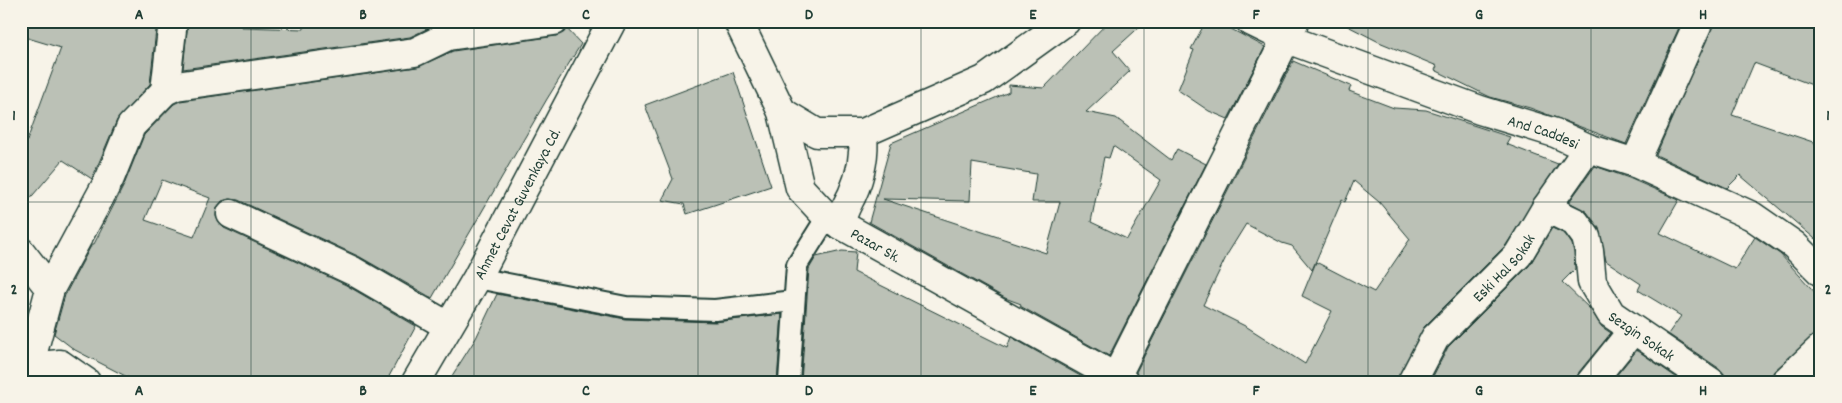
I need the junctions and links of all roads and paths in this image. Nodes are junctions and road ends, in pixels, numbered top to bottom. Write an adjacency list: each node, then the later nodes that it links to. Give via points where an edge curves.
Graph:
1 (173, 21): 10 (street)
2 (554, 21): 10 (street, via 448,36 415,52 176,86)
3 (612, 21): 20 (street, Ahmet Cevat Guvenkaya Cd.)
4 (738, 21): 11 (street, Pazar Sk.)
5 (746, 21): 11 (street)
6 (1066, 21): 12 (street, via 984,80)
7 (1250, 21): 9 (street, And Caddesi)
8 (1699, 21): 14 (street)
9 (1291, 30): 13 (street, And Caddesi, via 1480,110 1554,133); 27 (street)
10 (165, 91): 21 (street, via 131,126 110,178)
11 (786, 114): 12 (street, via 817,133); 17 (street, Pazar Sk., via 800,188)
12 (863, 133): 17 (street, via 861,167 852,194)
13 (1588, 148): 14 (street, And Caddesi); 15 (street, Eski Hal Sokak)
14 (1635, 163): 19 (street, And Caddesi, via 1752,216 1794,245)
15 (1546, 208): 24 (street, Sezgin Sokak, via 1575,222 1586,237 1592,282 1611,314); 31 (street, Eski Hal Sokak, via 1518,255 1434,338)
16 (231, 214): 23 (street, via 354,272)
17 (834, 221): 22 (street, via 797,265); 27 (street, Pazar Sk.)
18 (21, 252): 21 (street)
19 (1821, 272)
20 (477, 278): 22 (street, via 626,307 715,310); 23 (street, Ahmet Cevat Guvenkaya Cd.)
21 (50, 289): 26 (street)
22 (793, 300): 30 (street)
23 (448, 326): 29 (street, Ahmet Cevat Guvenkaya Cd.)
24 (1633, 330): 32 (street); 33 (street, Sezgin Sokak)
25 (1821, 348): 34 (street)
26 (25, 366): 28 (street, via 60,364)
27 (1118, 380)
28 (86, 382)
29 (416, 382)
30 (789, 382)
31 (1412, 382)
32 (1591, 382)
33 (1711, 382)
34 (1785, 382)

